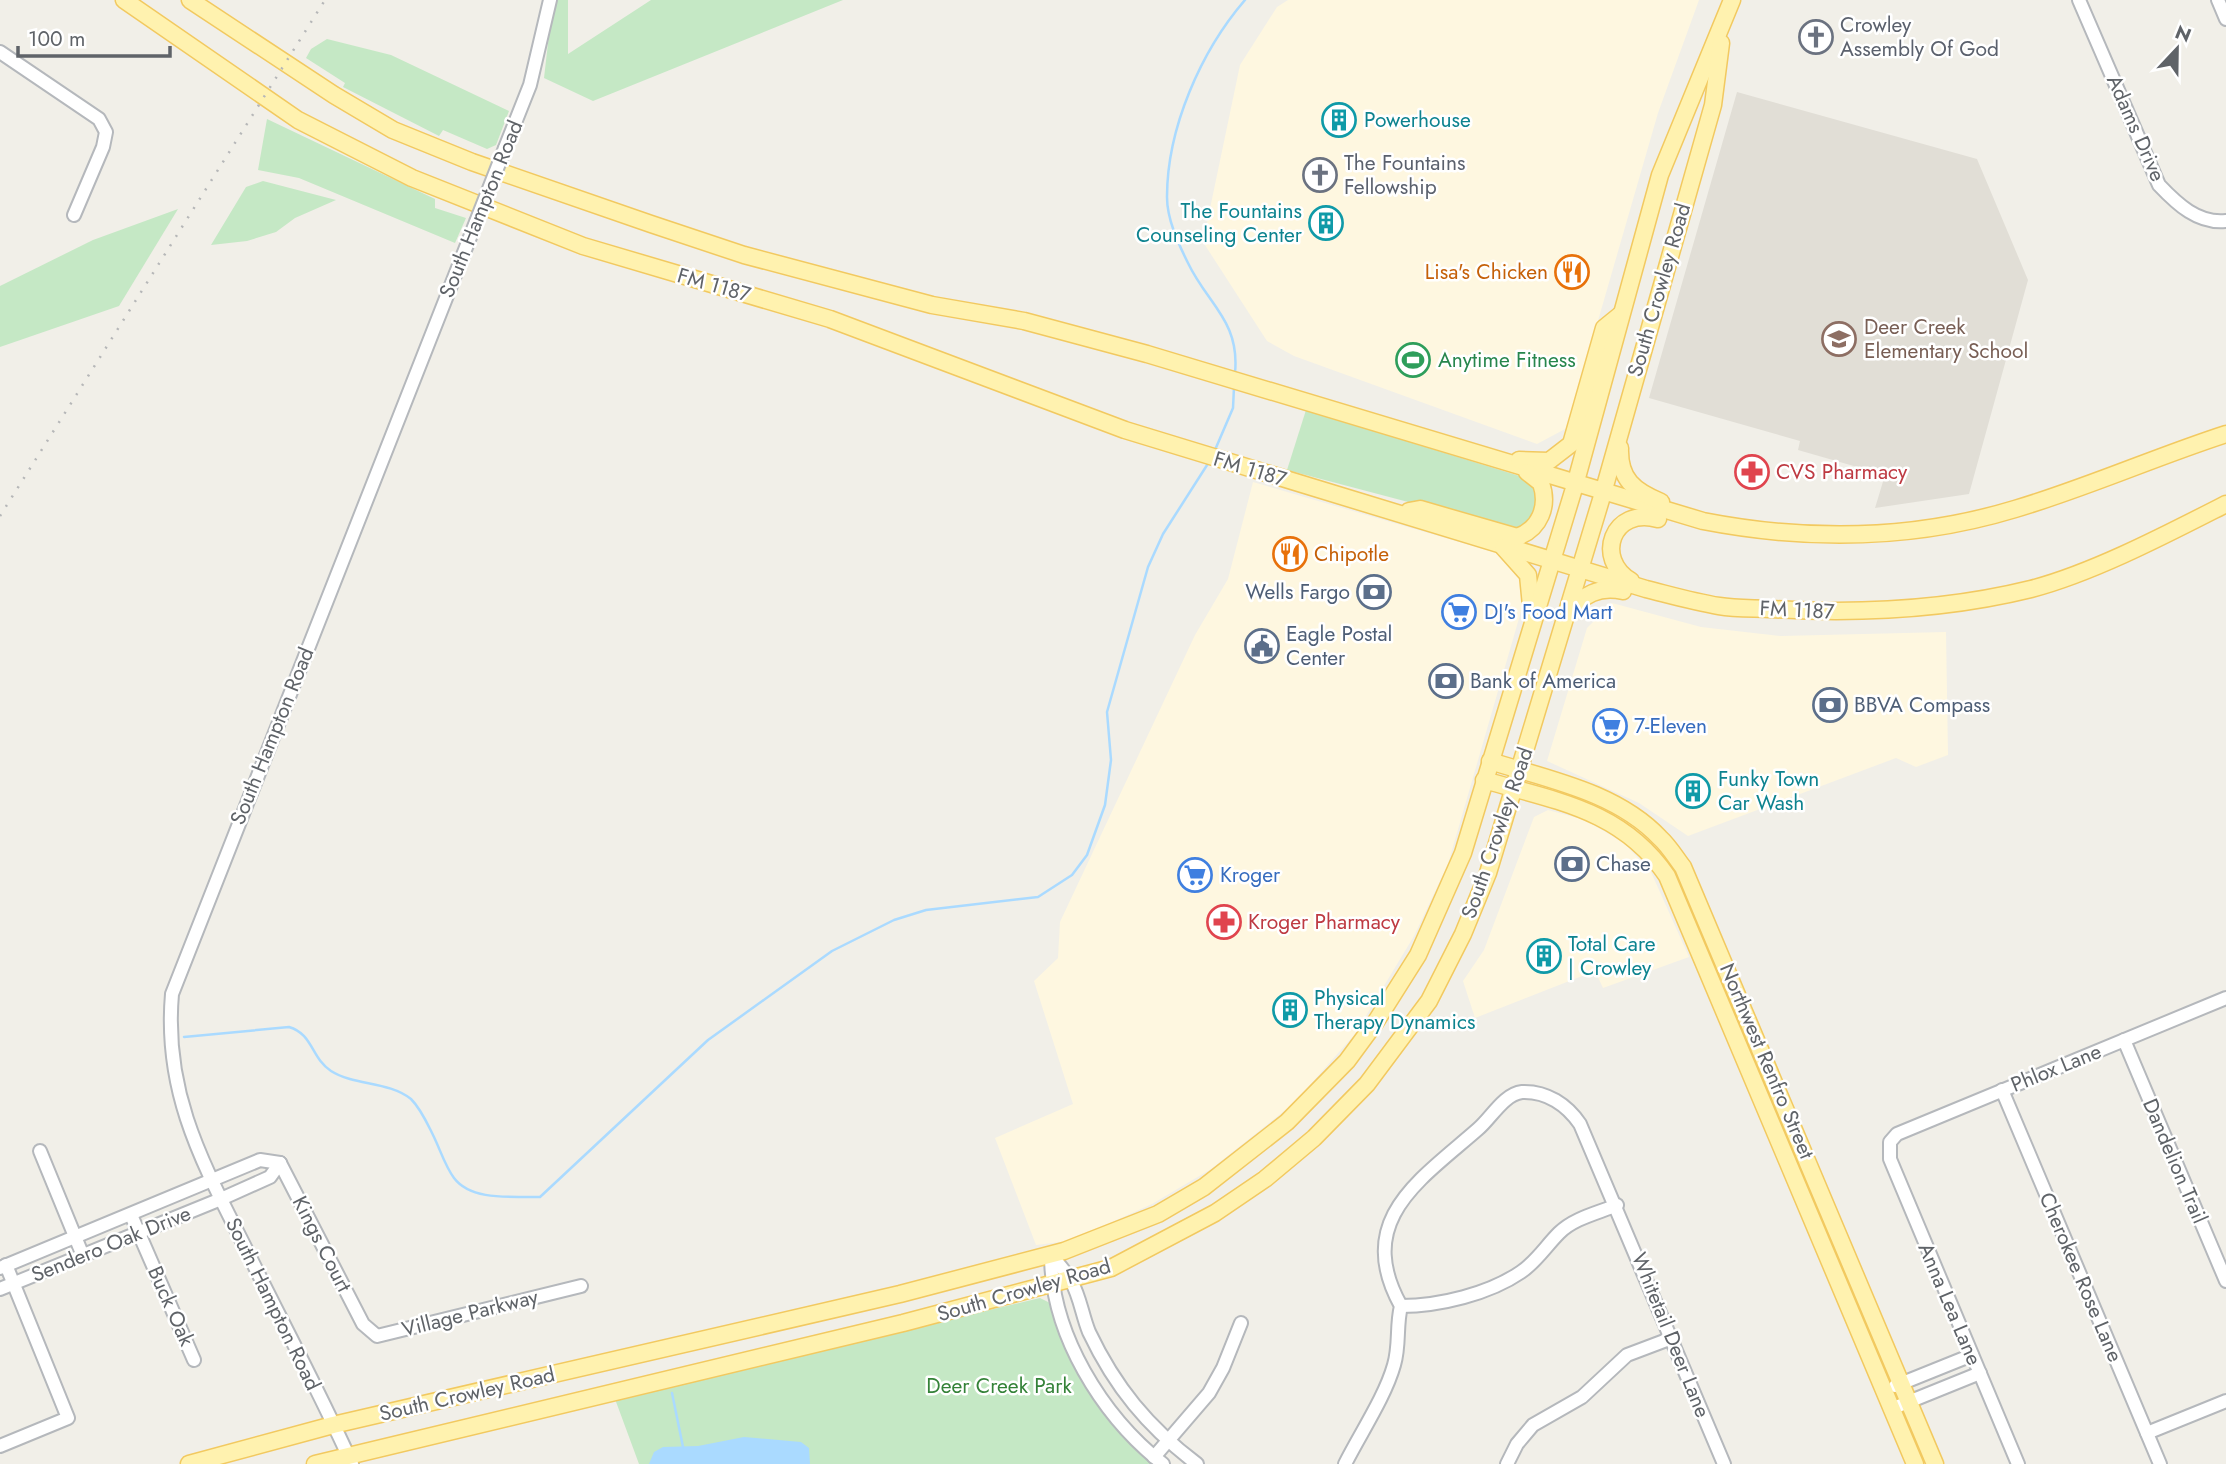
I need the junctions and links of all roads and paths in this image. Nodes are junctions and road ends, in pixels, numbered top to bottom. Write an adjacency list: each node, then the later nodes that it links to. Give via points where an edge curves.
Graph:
1 (124, 0): 22 (main road, FM 1187 / FM 1187, via 298,120 412,178 583,246 830,319 1125,430)
2 (190, 0): 15 (main road, FM 1187 / FM 1187, via 393,130 472,162 744,255 932,306 1024,321)
3 (550, 0): 46 (street, South Hampton Road, bridge, via 530,85 172,994 174,1072 195,1146)
4 (1731, 0): 8 (main road, South Crowley Road)
5 (2079, 0): 11 (street, Adams Drive, via 2159,185 2196,216)
6 (2218, 0): 7 (street)
7 (2226, 19)
8 (1724, 23): 12 (main road, South Crowley Road, via 1670,145); 13 (main road, South Crowley Road, via 1713,105)
9 (1, 54): 10 (street, via 99,119 106,132)
10 (74, 215)
11 (2226, 221)
12 (1642, 236): 13 (main road); 14 (main road, South Crowley Road)
13 (1672, 244): 16 (main road, South Crowley Road)
14 (1620, 314): 15 (main road, via 1604,328 1572,444 1549,461 1522,461 1358,410); 19 (main road, South Crowley Road)
15 (1343, 414): 18 (main road, FM 1187 / FM 1187)
16 (1620, 432): 20 (main road, South Crowley Road); 23 (main road, via 1619,462 1628,484 1666,504)
17 (2226, 434): 24 (main road, FM 1187 / FM 1187, via 2014,509 1933,528)
18 (1517, 467): 19 (main road, FM 1187 / FM 1187); 22 (main road, via 1537,478 1544,491 1541,516 1525,535 1507,537 1420,509)
19 (1575, 485): 20 (main road, FM 1187 / FM 1187); 26 (main road, South Crowley Road)
20 (1603, 493): 23 (main road, FM 1187 / FM 1187); 27 (main road, South Crowley Road)
21 (2226, 504): 29 (main road, FM 1187 / FM 1187, via 2188,525 2032,588 1963,602 1834,613)
22 (1399, 513): 25 (main road, FM 1187 / FM 1187)
23 (1673, 513): 24 (main road, FM 1187 / FM 1187, via 1766,531)
24 (1856, 536): 28 (main road, via 1841,543 1776,542 1634,516 1618,528 1613,557 1619,573)
25 (1502, 545): 26 (main road, FM 1187 / FM 1187); 31 (main road, via 1528,575)
26 (1552, 562): 27 (main road, FM 1187 / FM 1187); 31 (main road, South Crowley Road)
27 (1579, 569): 28 (main road, FM 1187 / FM 1187); 30 (main road, South Crowley Road)
28 (1646, 589): 29 (main road, FM 1187 / FM 1187)
29 (1720, 606): 30 (main road, via 1707,610 1609,588 1588,594)
30 (1564, 618): 33 (main road, South Crowley Road)
31 (1534, 622): 32 (main road, South Crowley Road)
32 (1490, 761): 33 (main road, Northwest Renfro Street); 34 (main road, South Crowley Road)
33 (1520, 770): 35 (main road, South Crowley Road); 36 (main road, Northwest Renfro Street, via 1609,802)
34 (1484, 780): 35 (main road, Northwest Renfro Street); 39 (main road, South Crowley Road, via 1463,853 1418,955)
35 (1515, 789): 37 (main road, Northwest Renfro Street, via 1607,820); 41 (main road, South Crowley Road, via 1463,934 1429,1001)
36 (1660, 838): 37 (main road); 67 (main road, Northwest Renfro Street, via 1683,867 1705,913)
37 (1650, 851): 68 (main road, Northwest Renfro Street, via 1688,922)
38 (2226, 998): 40 (street, Phlox Lane)
39 (1375, 1023): 41 (main road); 52 (main road, South Crowley Road, via 1347,1060 1287,1122 1204,1187 1158,1214)
40 (2124, 1040): 42 (street, Phlox Lane); 56 (street, Dandelion Trail)
41 (1401, 1041): 55 (main road, South Crowley Road, via 1314,1138 1265,1180 1167,1241 1111,1268)
42 (2002, 1090): 43 (street, Phlox Lane, via 1897,1133); 73 (street, Cherokee Rose Lane)
43 (1890, 1142): 64 (street, Anna Lea Lane, via 1890,1159)
44 (40, 1151): 51 (street)
45 (280, 1163): 46 (street, via 260,1160); 47 (street, via 270,1177); 62 (street, Kings Court)
46 (213, 1182): 47 (street, South Hampton Road); 49 (street, Sendero Oak Drive)
47 (221, 1199): 50 (street, Sendero Oak Drive); 72 (street, South Hampton Road)
48 (1617, 1205): 60 (street, via 1560,1231 1529,1267 1490,1288 1434,1303); 60 (street, Whitetail Deer Lane, via 1571,1111 1543,1095 1520,1092 1506,1099 1411,1187 1394,1212 1386,1231 1384,1263); 63 (street, Whitetail Deer Lane)
49 (131, 1215): 50 (street, Buck Oak); 51 (street, Sendero Oak Drive)
50 (139, 1233): 53 (street, Sendero Oak Drive); 65 (street, Buck Oak)
51 (75, 1238): 53 (street); 54 (street, Sendero Oak Drive)
52 (1051, 1255): 55 (street); 58 (street); 72 (main road, South Crowley Road)
53 (83, 1256): 59 (street, Sendero Oak Drive)
54 (3, 1267): 59 (street)
55 (1071, 1280): 58 (main road, South Crowley Road); 74 (street, via 1110,1374 1137,1412)
56 (2226, 1281)
57 (581, 1286): 62 (street, Village Parkway, via 377,1336)
58 (1051, 1286): 76 (main road, South Crowley Road); 77 (street, via 1068,1336 1093,1385 1122,1426)
59 (6, 1287): 75 (street, via 68,1418)
60 (1401, 1306): 81 (street, via 1394,1368)
61 (1241, 1323): 74 (street, via 1209,1393)
62 (363, 1324)
63 (1672, 1338): 82 (street, via 1627,1355 1582,1397 1533,1425); 83 (street, Whitetail Deer Lane)
64 (1972, 1355): 66 (street, Anna Lea Lane); 67 (street)
65 (194, 1360)
66 (1979, 1373): 70 (street); 86 (street, Anna Lea Lane)
67 (1902, 1384): 68 (street); 70 (main road, Northwest Renfro Street)
68 (1884, 1391): 71 (main road, Northwest Renfro Street)
69 (2226, 1401): 73 (street)
70 (1909, 1402): 71 (street); 85 (main road, Northwest Renfro Street)
71 (1891, 1409): 84 (main road, Northwest Renfro Street)
72 (333, 1425): 76 (street, South Hampton Road); 78 (main road, South Crowley Road)
73 (2147, 1433): 87 (street, Cherokee Rose Lane)
74 (1167, 1441): 77 (street); 80 (street)
75 (0, 1446)
76 (350, 1460): 79 (main road, South Crowley Road)
77 (1158, 1460)
78 (189, 1464)
79 (315, 1464)
80 (1197, 1464)
81 (1345, 1464)
82 (1507, 1464)
83 (1724, 1464)
84 (1914, 1464)
85 (1935, 1464)
86 (2018, 1464)
87 (2160, 1464)

